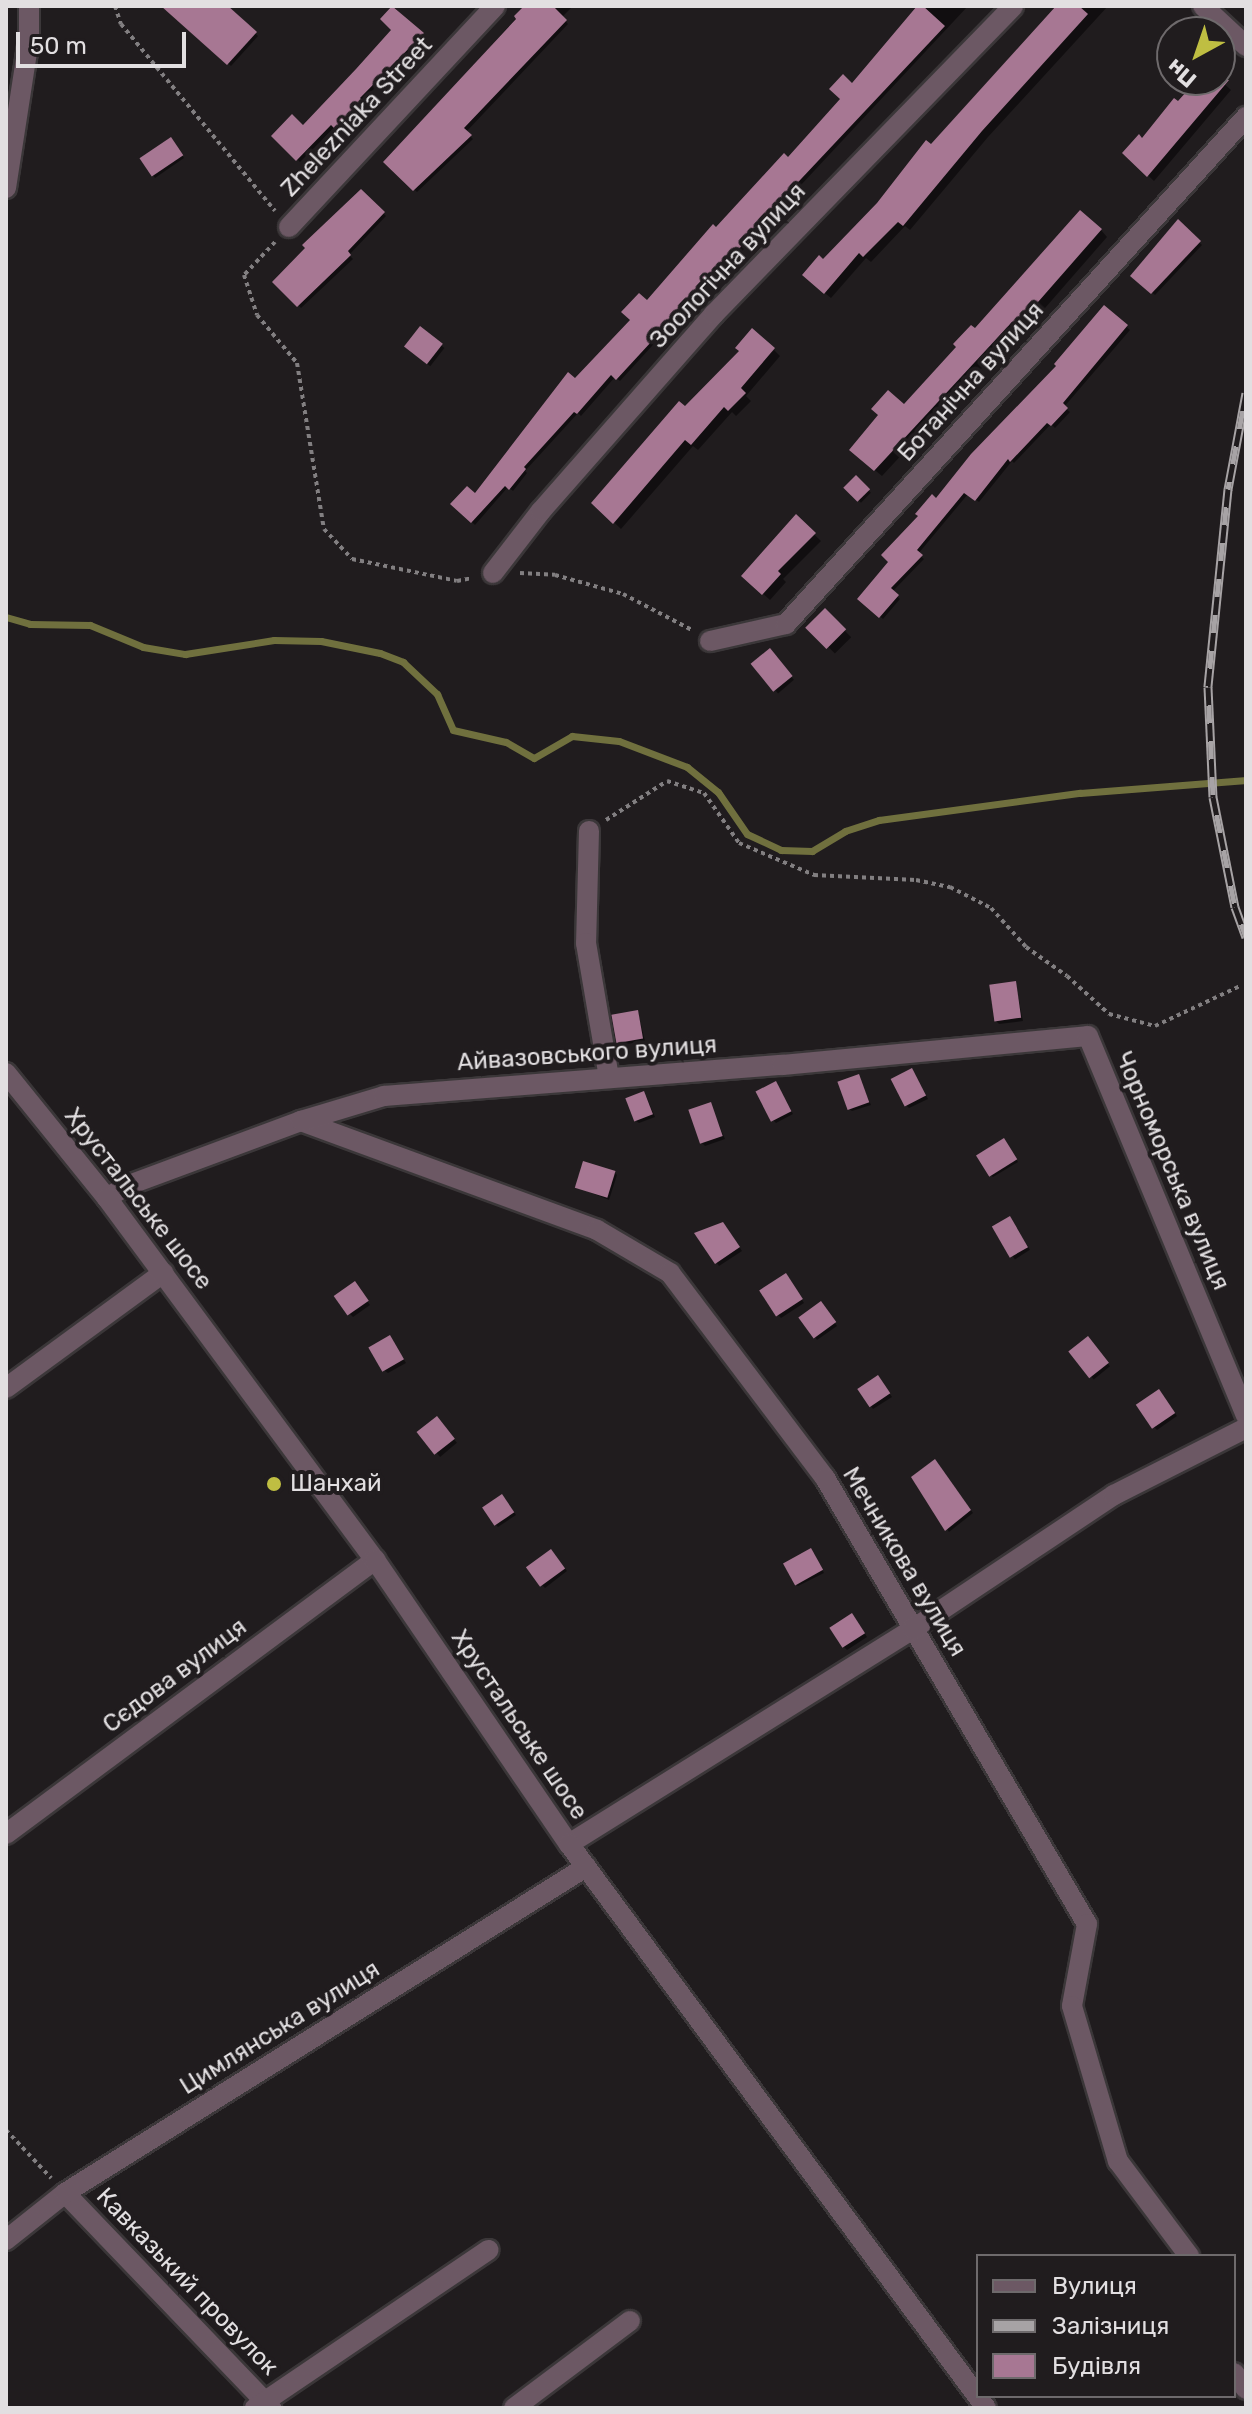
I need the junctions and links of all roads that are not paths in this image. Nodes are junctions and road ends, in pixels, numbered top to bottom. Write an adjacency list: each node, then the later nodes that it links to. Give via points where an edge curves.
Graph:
1 (29, 6): 7 (street, via 29,39)
2 (495, 6): 8 (street, Zhelezniaka Street)
3 (1013, 6): 9 (street, Зоологічна вулиця, via 714,314)
4 (1203, 6): 5 (street)
5 (1246, 46)
6 (1246, 117): 10 (street, Ботанічна вулиця, via 786,624)
7 (6, 188)
8 (289, 227)
9 (493, 573)
10 (710, 641)
11 (589, 831): 14 (street, via 586,943)
12 (1088, 1036): 14 (street, Айвазовського вулиця); 19 (street, Чорноморська вулиця)
13 (6, 1073): 16 (street, Хрустальське шосе)
14 (609, 1078): 15 (street, Айвазовського вулиця, via 384,1096)
15 (301, 1121): 16 (street, Айвазовського вулиця, via 126,1186); 22 (street, Мечникова вулиця, via 597,1230 670,1273 825,1478)
16 (107, 1198): 17 (street, Хрустальське шосе)
17 (163, 1273): 18 (street); 21 (street, Хрустальське шосе)
18 (6, 1388)
19 (1246, 1415)
20 (1246, 1428): 22 (street, via 1114,1495)
21 (375, 1560): 23 (street, Сєдова вулиця); 24 (street, Хрустальське шосе)
22 (913, 1629): 24 (street); 29 (street, Мечникова вулиця, via 1087,1924 1072,2006 1118,2161)
23 (6, 1834)
24 (569, 1844): 25 (street, Хрустальське шосе)
25 (586, 1867): 26 (street, Цимлянська вулиця); 31 (street, Хрустальське шосе)
26 (65, 2193): 27 (street, Цимлянська вулиця); 32 (street, Кавказький провулок)
27 (6, 2240)
28 (488, 2250): 32 (street)
29 (1188, 2254)
30 (630, 2321): 33 (street)
31 (976, 2394)
32 (264, 2406)
33 (514, 2408)

